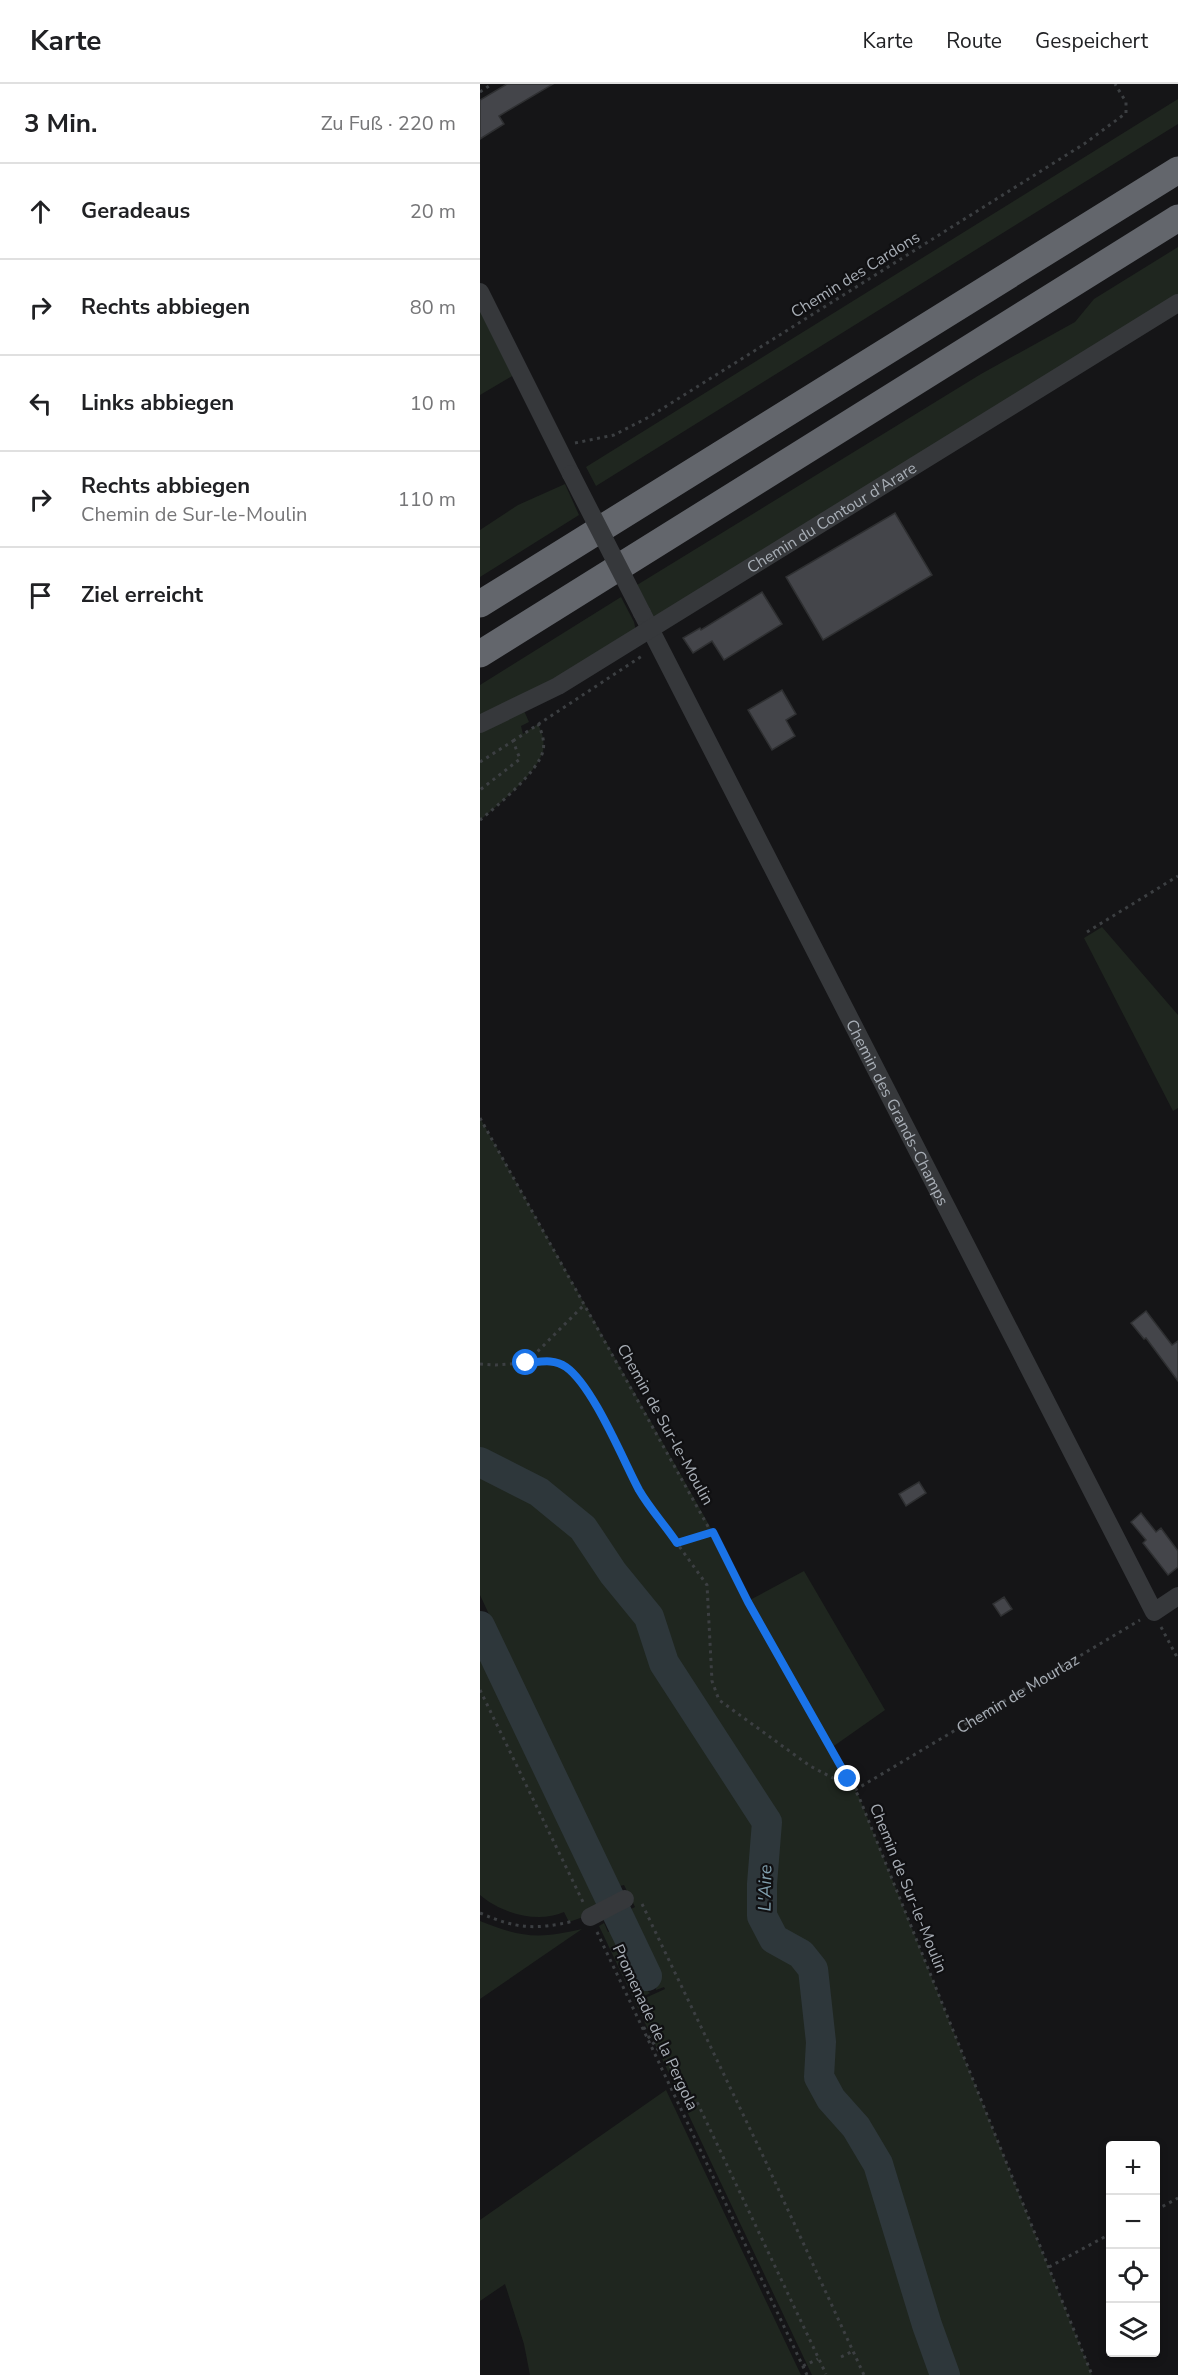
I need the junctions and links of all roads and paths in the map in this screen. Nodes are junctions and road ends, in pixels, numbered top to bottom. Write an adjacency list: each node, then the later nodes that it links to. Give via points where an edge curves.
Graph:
1 (492, 84): 3 (path)
2 (1115, 84): 9 (path, Chemin des Cardons, via 1126,102 1126,113 1074,151 649,417 614,435)
3 (480, 92)
4 (1178, 170): 10 (highway)
5 (1178, 218): 12 (highway)
6 (480, 292): 8 (street)
7 (1178, 303): 11 (street, Chemin du Contour d'Arare)
8 (487, 324): 11 (street, Chemin des Grands-Champs, bridge, via 571,474)
9 (589, 441)
10 (480, 604)
11 (655, 638): 13 (street, Chemin du Contour d'Arare); 14 (path); 28 (street, Chemin des Grands-Champs)
12 (480, 654)
13 (480, 724)
14 (538, 724): 15 (path); 18 (path, via 543,744 535,767)
15 (513, 741): 16 (path); 17 (path, via 520,759)
16 (480, 762)
17 (480, 790)
18 (480, 820)
19 (1178, 876): 20 (path)
20 (1087, 933)
21 (480, 1118): 22 (path, Chemin de Sur-le-Moulin)
22 (585, 1304): 23 (path); 25 (path, Chemin de Sur-le-Moulin)
23 (526, 1363): 24 (path); 26 (path, via 549,1361 570,1371 593,1402 648,1503)
24 (480, 1364)
25 (713, 1532): 26 (path); 31 (path, Chemin de Sur-le-Moulin)
26 (677, 1543): 31 (path, via 707,1585 712,1681 719,1700 810,1766 833,1778)
27 (1178, 1596): 28 (street)
28 (1154, 1612): 29 (path); 32 (path, Chemin de Mourlaz)
29 (1178, 1659)
30 (480, 1690): 35 (path, Promenade de la Pergola)
31 (848, 1779): 32 (path, Chemin de Sur-le-Moulin)
32 (855, 1790): 41 (path, Chemin de Sur-le-Moulin)
33 (625, 1899): 35 (street); 42 (path, via 637,1892)
34 (480, 1913): 35 (path, via 534,1928)
35 (595, 1914): 37 (path, Promenade de la Pergola)
36 (655, 2023): 37 (path)
37 (643, 2029): 44 (path, via 698,2104); 45 (path, Promenade de la Pergola)
38 (1178, 2198): 39 (path)
39 (1160, 2207)
40 (1106, 2236): 41 (path)
41 (1049, 2267): 49 (path, Chemin de Sur-le-Moulin)
42 (853, 2351): 43 (path); 48 (path)
43 (841, 2356)
44 (818, 2359): 45 (path); 46 (path)
45 (803, 2366): 47 (path, Promenade de la Pergola)
46 (826, 2374)
47 (807, 2375)
48 (864, 2375)
49 (1092, 2375)

